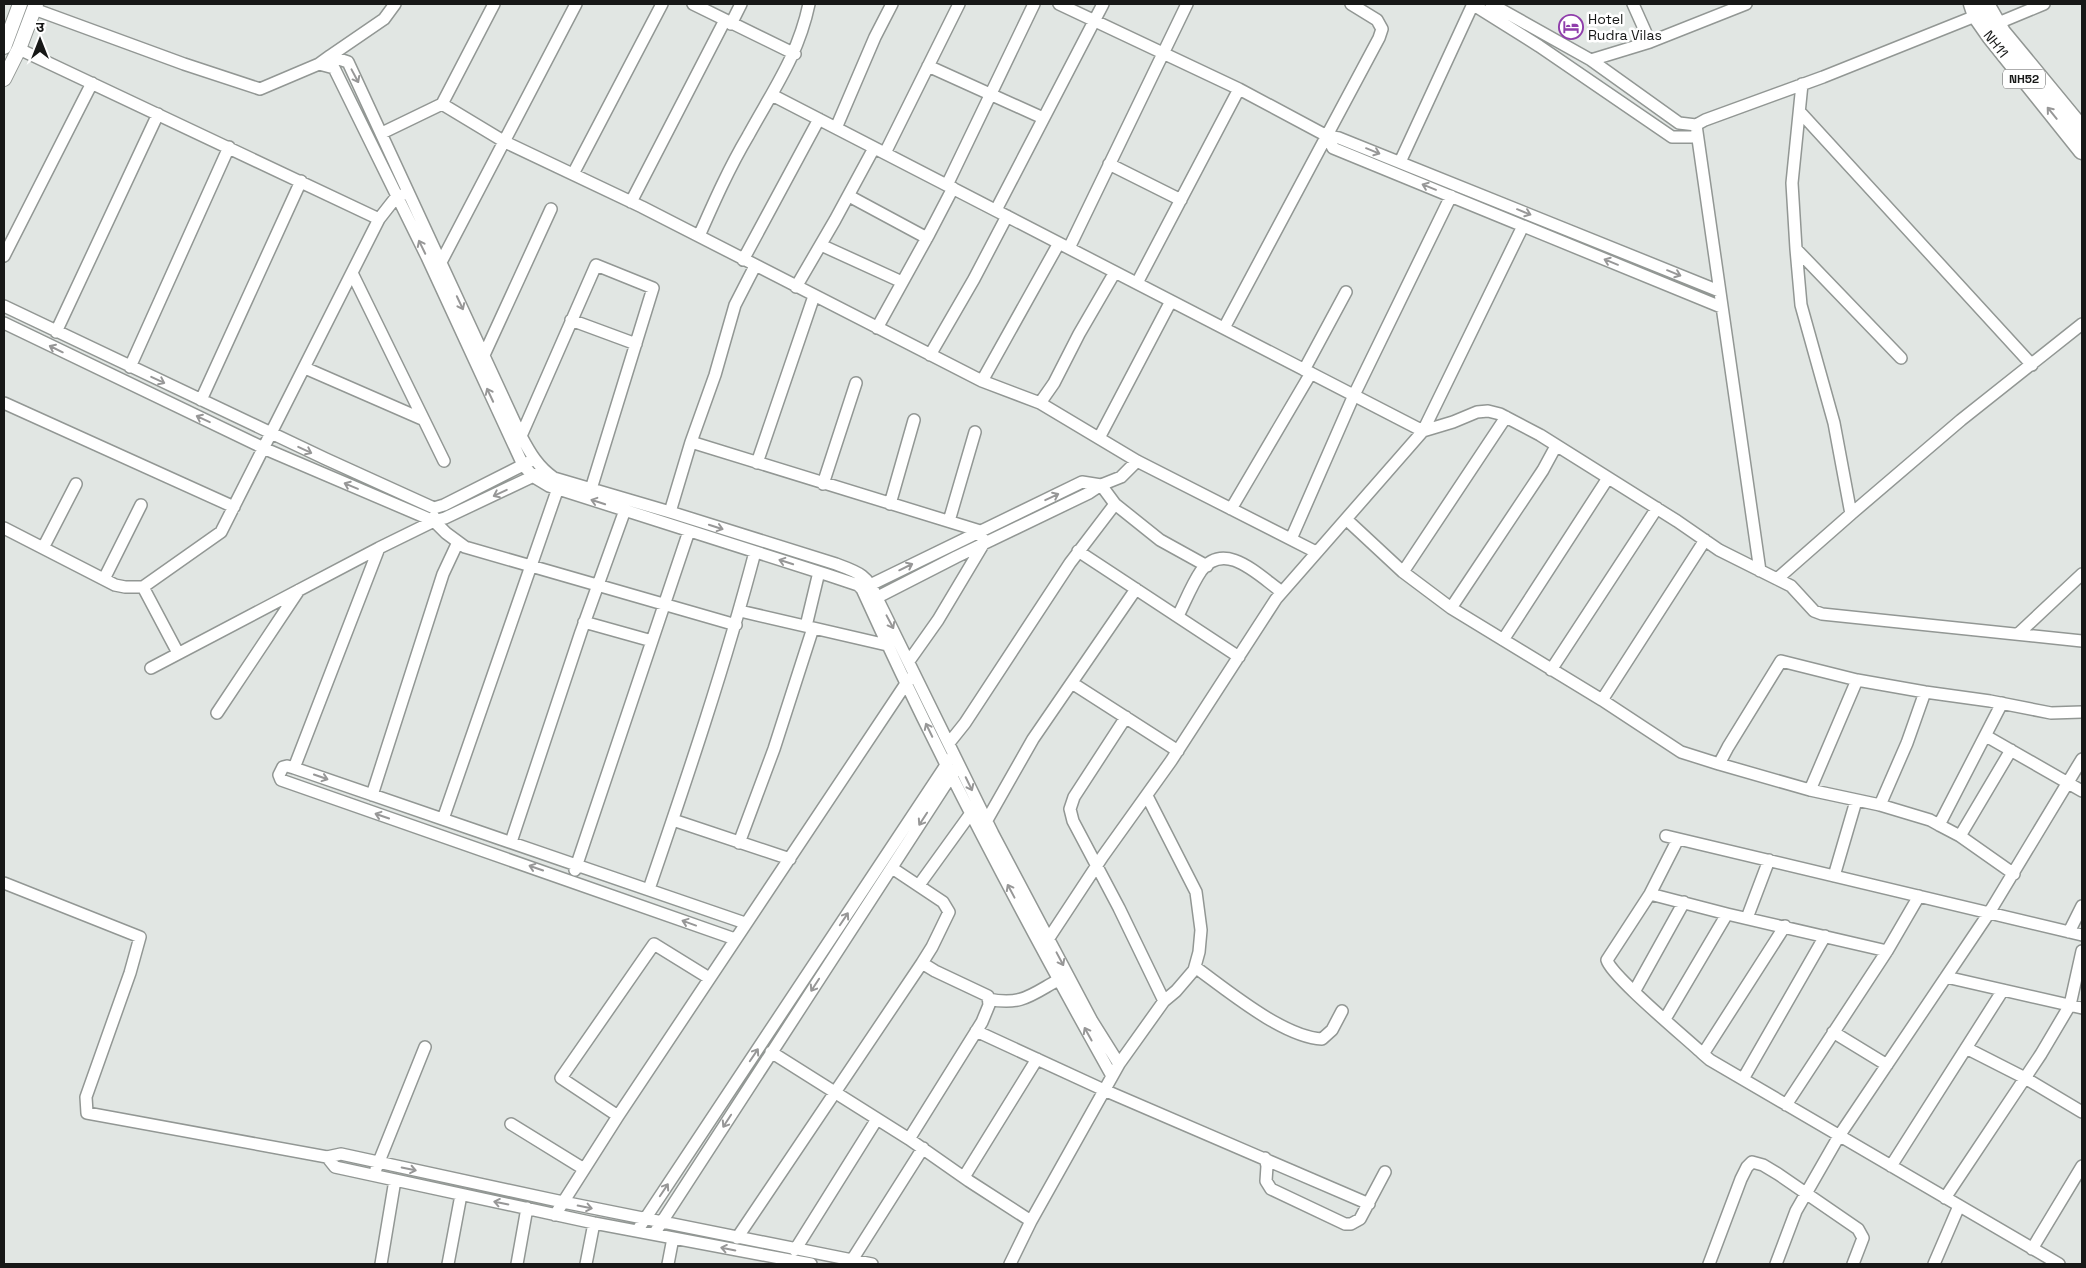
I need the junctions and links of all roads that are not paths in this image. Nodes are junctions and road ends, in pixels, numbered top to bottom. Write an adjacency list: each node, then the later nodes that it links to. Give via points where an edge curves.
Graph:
1 (20, 4): 26 (main road)
2 (395, 4): 30 (street, via 384,19)
3 (494, 4): 40 (street)
4 (576, 4): 51 (street)
5 (662, 4): 57 (street)
6 (693, 4): 24 (street)
7 (741, 4): 24 (street)
8 (809, 4): 29 (street)
9 (892, 4): 46 (street)
10 (959, 4): 33 (street)
11 (1034, 4): 39 (street)
12 (1059, 4): 23 (street)
13 (1103, 4): 23 (street)
14 (1186, 4): 28 (street)
15 (1352, 4): 49 (street, via 1377,20 1382,29)
16 (1475, 4): 50 (street, via 1672,137); 55 (street)
17 (1492, 4): 31 (street)
18 (1632, 4): 25 (street)
19 (1746, 4): 25 (street)
20 (2044, 4): 22 (street)
21 (35, 6): 27 (main road); 32 (street, via 184,64 260,89)
22 (1984, 14): 36 (street); 47 (highway, NH52); 54 (highway, NH11 / NH52, one-way to 22)
23 (1095, 21): 28 (street); 43 (street)
24 (728, 22): 29 (street); 65 (street)
25 (1650, 42): 31 (street)
26 (4, 46)
27 (19, 49): 34 (main road); 35 (street)
28 (1163, 53): 37 (street); 56 (street)
29 (794, 54): 38 (street)
30 (330, 56): 32 (street); 48 (street, one-way to 48, via 348,62)
31 (1591, 60): 45 (street, via 1679,123)
32 (319, 64): 61 (street, via 334,68)
33 (928, 66): 39 (street); 53 (street)
34 (4, 79)
35 (92, 83): 42 (street); 75 (street)
36 (1802, 84): 41 (street); 45 (street)
37 (1239, 89): 49 (street); 64 (street)
38 (772, 95): 44 (street); 70 (street, via 727,173)
39 (991, 95): 43 (street); 59 (street)
40 (442, 104): 48 (street); 51 (street)
41 (1800, 112): 74 (street, via 1792,183); 101 (street)
42 (158, 114): 52 (street); 96 (street)
43 (1043, 118): 67 (street)
44 (819, 119): 46 (street); 76 (street)
45 (1696, 125): 50 (street)
46 (836, 128): 53 (street)
47 (2082, 129)
48 (382, 133): 60 (street)
49 (1327, 136): 55 (street, one-way to 55); 63 (street, one-way to 49, via 1333,148); 95 (street)
50 (1697, 137): 85 (street)
51 (505, 142): 57 (street); 77 (street)
52 (228, 147): 58 (street); 102 (street)
53 (880, 150): 59 (street); 62 (street)
54 (2082, 151)
55 (1400, 162): 85 (street, one-way to 85)
56 (1109, 164): 64 (street); 73 (street)
57 (573, 174): 65 (street)
58 (301, 181): 68 (street); 108 (street)
59 (950, 187): 67 (street); 71 (street)
60 (409, 193): 61 (street); 77 (street)
61 (397, 196): 68 (street); 80 (street, one-way to 61)
62 (848, 196): 71 (street); 72 (street)
63 (1450, 196): 69 (street); 107 (street)
64 (1181, 200): 83 (street)
65 (631, 202): 70 (street)
66 (551, 208): 98 (street)
67 (1002, 213): 73 (street); 99 (street, via 974,279)
68 (379, 219): 81 (street)
69 (1523, 226): 90 (street, one-way to 69); 114 (street)
70 (699, 236): 76 (street)
71 (927, 238): 82 (street)
72 (821, 245): 82 (street); 84 (street)
73 (1064, 245): 79 (street); 105 (street)
74 (1796, 249): 100 (street); 142 (street, via 1801,305 1834,423)
75 (4, 256)
76 (743, 260): 78 (street)
77 (441, 262): 80 (street); 98 (street, one-way to 98)
78 (754, 266): 84 (street); 119 (street, via 735,305)
79 (1115, 272): 83 (street); 109 (street)
80 (434, 273): 124 (street, one-way to 80)
81 (352, 274): 103 (street); 112 (street)
82 (902, 282): 94 (street)
83 (1136, 283): 88 (street)
84 (796, 287): 87 (street)
85 (1719, 291): 90 (street)
86 (1346, 292): 104 (street)
87 (814, 296): 94 (street); 125 (street)
88 (1171, 301): 95 (street); 118 (street)
89 (4, 306): 96 (street)
90 (1721, 307): 160 (street)
91 (572, 320): 97 (street); 97 (street, via 596,265 653,288); 117 (street)
92 (4, 323): 121 (street, one-way to 92)
93 (2082, 324): 101 (street)
94 (877, 328): 99 (street)
95 (1224, 328): 104 (street)
96 (56, 332): 102 (street)
97 (636, 344): 132 (street)
98 (484, 355): 117 (street)
99 (930, 355): 105 (street)
100 (1901, 358)
101 (2032, 366): 142 (street, via 1961,420)
102 (130, 367): 108 (street, one-way to 108)
103 (305, 368): 112 (street); 116 (street)
104 (1308, 372): 107 (street); 139 (street)
105 (982, 381): 109 (street)
106 (856, 383): 129 (street)
107 (1354, 395): 114 (street); 149 (street)
108 (200, 400): 116 (street)
109 (1040, 403): 118 (street)
110 (4, 404): 136 (street)
111 (1506, 417): 114 (street, via 1488,411 1477,412); 120 (street); 162 (street)
112 (422, 419): 122 (street)
113 (914, 420): 133 (street)
114 (1423, 431): 143 (street)
115 (975, 432): 145 (street)
116 (272, 434): 121 (street); 137 (street, one-way to 137)
117 (521, 436): 124 (street)
118 (1099, 438): 123 (street)
119 (691, 442): 125 (street); 141 (street)
120 (1556, 446): 127 (street); 174 (street)
121 (265, 448): 136 (street); 144 (street, one-way to 121)
122 (444, 461)
123 (1137, 461): 130 (street, via 1121,477); 139 (street)
124 (528, 462): 126 (street); 137 (street)
125 (757, 463): 129 (street)
126 (539, 474): 131 (street); 132 (street); 144 (street, one-way to 144)
127 (1608, 478): 138 (street); 181 (street)
128 (76, 484): 153 (street)
129 (823, 484): 133 (street)
130 (1101, 484): 134 (street); 148 (street, one-way to 130, via 1082,482); 152 (street, via 1089,493)
131 (558, 488): 140 (street, one-way to 131); 158 (street)
132 (591, 489): 141 (street)
133 (890, 504): 145 (street)
134 (1115, 504): 155 (street); 159 (street, via 1160,540)
135 (141, 505): 164 (street)
136 (234, 507): 168 (street, via 221,532)
137 (434, 508): 144 (street)
138 (1657, 508): 150 (street); 189 (street)
139 (1231, 509): 149 (street)
140 (625, 510): 147 (street); 166 (street)
141 (670, 512): 167 (street, one-way to 167, via 860,573)
142 (1851, 514): 165 (street)
143 (1346, 518): 157 (street); 162 (street)
144 (434, 521): 151 (street); 154 (street)
145 (949, 522): 148 (street)
146 (4, 528): 153 (street)
147 (689, 531): 156 (street); 173 (street)
148 (980, 531): 152 (street); 167 (street, one-way to 148)
149 (1291, 539): 157 (street)
150 (1705, 540): 160 (street); 194 (street)
151 (458, 542): 158 (street, via 465,547); 211 (street, via 444,574)
152 (984, 543): 172 (street); 187 (street)
153 (43, 548): 164 (street)
154 (379, 548): 169 (street); 206 (street)
155 (1078, 551): 170 (street); 202 (street, via 965,722)
156 (755, 552): 161 (street, one-way to 156); 175 (street)
157 (1316, 552): 171 (street)
158 (532, 565): 166 (street); 216 (street)
159 (1207, 566): 171 (street, via 1215,558 1234,560); 176 (street, via 1201,571)
160 (1760, 571): 165 (street)
161 (819, 572): 167 (street); 179 (street)
162 (1403, 572): 174 (street)
163 (2081, 578): 180 (street)
164 (104, 579): 168 (street, via 125,587)
165 (1777, 579): 180 (street, via 1791,586 1814,611 1822,614)
166 (598, 585): 173 (street); 177 (street)
167 (867, 586): 172 (street)
168 (143, 587): 185 (street)
169 (300, 588): 185 (street); 197 (street)
170 (1136, 589): 176 (street); 192 (street)
171 (1282, 592): 186 (street)
172 (872, 600): 184 (street); 187 (street, one-way to 187)
173 (664, 604): 178 (street); 182 (street)
174 (1451, 608): 181 (street)
175 (740, 611): 178 (street); 179 (street)
176 (1178, 616): 186 (street)
177 (584, 622): 182 (street); 221 (street)
178 (736, 625): 217 (street)
179 (810, 627): 184 (street); 222 (street, via 780,732)
180 (2018, 634): 183 (street)
181 (1503, 640): 189 (street)
182 (652, 641): 225 (street)
183 (2082, 641)
184 (887, 645): 191 (street)
185 (178, 653): 188 (street)
186 (1239, 657): 201 (street)
187 (912, 666): 191 (street); 202 (street)
188 (151, 668)
189 (1551, 670): 194 (street)
190 (1857, 680): 193 (street); 205 (street, via 1781,660); 209 (street)
191 (906, 683): 204 (street, one-way to 191); 223 (street)
192 (1072, 683): 198 (street); 218 (street, via 1033,739)
193 (1925, 692): 195 (street); 214 (street)
194 (1602, 700): 205 (street, via 1681,752)
195 (2002, 703): 196 (street, via 2051,712); 199 (street)
196 (2082, 712)
197 (218, 713)
198 (1126, 718): 201 (street); 226 (street, via 1074,797 1070,809)
199 (1986, 736): 200 (street); 219 (street)
200 (2011, 750): 208 (street); 220 (street)
201 (1178, 751): 212 (street)
202 (954, 754): 204 (street); 207 (street); 218 (street, one-way to 218)
203 (2082, 759): 208 (street)
204 (946, 764): 207 (street); 303 (street, one-way to 204)
205 (1719, 764): 209 (street)
206 (294, 768): 211 (street, one-way to 211); 230 (street, one-way to 206, via 281,780 279,775 283,767)
207 (952, 775): 215 (street); 227 (street, one-way to 227)
208 (2068, 783): 210 (street); 228 (street)
209 (1810, 790): 213 (street)
210 (2082, 791)
211 (372, 795): 216 (street)
212 (1146, 796): 226 (street); 251 (street, via 1196,892 1201,930)
213 (1856, 801): 214 (street); 229 (street)
214 (1880, 805): 219 (street)
215 (971, 813): 232 (street); 254 (street, one-way to 215)
216 (444, 820): 221 (street)
217 (673, 820): 222 (street); 233 (street)
218 (987, 820): 246 (street)
219 (1939, 825): 220 (street)
220 (1960, 836): 228 (street)
221 (511, 842): 225 (street)
222 (739, 843): 223 (street)
223 (790, 859): 241 (street)
224 (1769, 860): 229 (street); 234 (street, via 1672,838); 240 (street)
225 (577, 865): 230 (street); 233 (street)
226 (1096, 867): 246 (street); 258 (street)
227 (892, 868): 232 (street); 267 (street, one-way to 267)
228 (2014, 874): 238 (street)
229 (1834, 876): 235 (street)
230 (571, 880): 247 (street, one-way to 230)
231 (4, 883): 285 (street, via 140,937 86,1097 87,1112)
232 (919, 885): 250 (street, via 943,902 949,912)
233 (649, 890): 241 (street)
234 (1650, 894): 236 (street); 256 (street, via 1607,960)
235 (1919, 896): 238 (street); 248 (street)
236 (1684, 902): 239 (street); 256 (street)
237 (2082, 906): 243 (street)
238 (1989, 913): 243 (street); 252 (street)
239 (1727, 914): 240 (street); 262 (street)
240 (1747, 918): 242 (street)
241 (745, 924): 247 (street)
242 (1784, 926): 245 (street); 268 (street)
243 (2069, 932): 244 (street)
244 (2082, 935)
245 (1825, 936): 248 (street); 274 (street)
246 (1049, 938): 270 (street, one-way to 270, via 1092,1021)
247 (735, 939): 253 (street)
248 (1887, 950): 264 (street)
249 (2082, 952): 259 (street)
250 (922, 963): 257 (street, via 988,996); 276 (street)
251 (1195, 967): 258 (street); 261 (street, via 1250,1006 1310,1038 1322,1039 1332,1030)
252 (1946, 977): 255 (street); 271 (street)
253 (709, 978): 279 (street); 279 (street, via 654,944 561,1078)
254 (1058, 980): 257 (street, via 1022,1000); 272 (street, one-way to 254)
255 (2003, 990): 259 (street); 266 (street)
256 (1634, 992): 262 (street)
257 (988, 999): 263 (street, via 989,1005)
258 (1164, 1001): 270 (street)
259 (2070, 1005): 260 (street); 273 (street)
260 (2082, 1008)
261 (1342, 1011)
262 (1665, 1019): 268 (street)
263 (976, 1031): 269 (street); 283 (street)
264 (1833, 1032): 271 (street); 277 (street)
265 (425, 1047): 287 (street)
266 (1966, 1048): 273 (street); 288 (street)
267 (771, 1052): 276 (street); 305 (street, one-way to 305)
268 (1703, 1054): 274 (street)
269 (1037, 1059): 275 (street); 293 (street)
270 (1119, 1064): 272 (street)
271 (1887, 1065): 282 (street)
272 (1112, 1076): 275 (street)
273 (2025, 1078): 278 (street); 297 (street)
274 (1743, 1079): 277 (street)
275 (1104, 1090): 286 (street); 304 (street)
276 (835, 1092): 280 (street); 310 (street)
277 (1786, 1104): 282 (street)
278 (2082, 1112)
279 (618, 1116): 290 (street)
280 (877, 1119): 283 (street); 311 (street)
281 (511, 1124): 290 (street)
282 (1839, 1136): 288 (street); 295 (street)
283 (909, 1139): 284 (street)
284 (923, 1148): 293 (street); 314 (street)
285 (327, 1158): 287 (street, via 341,1154); 292 (street, via 336,1167)
286 (1265, 1158): 299 (street); 299 (street, via 1266,1181 1271,1189 1337,1221 1356,1223)
287 (378, 1163): 292 (street); 298 (street, one-way to 298)
288 (1891, 1166): 297 (street)
289 (2082, 1166): 312 (street)
290 (584, 1170): 298 (street)
291 (1385, 1172): 299 (street)
292 (373, 1175): 294 (street)
293 (964, 1178): 304 (street)
294 (395, 1180): 296 (street); 315 (street)
295 (1806, 1193): 323 (street, via 1763,1164 1752,1162 1741,1179); 324 (street); 325 (street, via 1858,1229 1863,1238)
296 (461, 1195): 301 (street, one-way to 296); 316 (street)
297 (1945, 1198): 300 (street)
298 (563, 1202): 302 (street); 303 (street, one-way to 303)
299 (1368, 1204)
300 (1959, 1206): 312 (street); 326 (street)
301 (527, 1208): 302 (street); 317 (street)
302 (555, 1215): 306 (street)
303 (645, 1218): 305 (street); 307 (street)
304 (1031, 1221): 322 (street)
305 (662, 1222): 308 (street); 310 (street)
306 (594, 1223): 307 (street); 318 (street)
307 (637, 1231): 308 (street)
308 (654, 1234): 309 (street)
309 (674, 1238): 313 (street, one-way to 309); 319 (street)
310 (737, 1238): 311 (street)
311 (795, 1250): 314 (street)
312 (2037, 1256): 327 (street)
313 (748, 1258): 320 (street)
314 (852, 1260): 321 (street)
315 (380, 1264)
316 (448, 1264)
317 (517, 1264)
318 (586, 1264)
319 (668, 1264)
320 (811, 1264)
321 (872, 1264)
322 (1010, 1264)
323 (1709, 1264)
324 (1776, 1264)
325 (1853, 1264)
326 (1934, 1264)
327 (2059, 1264)

